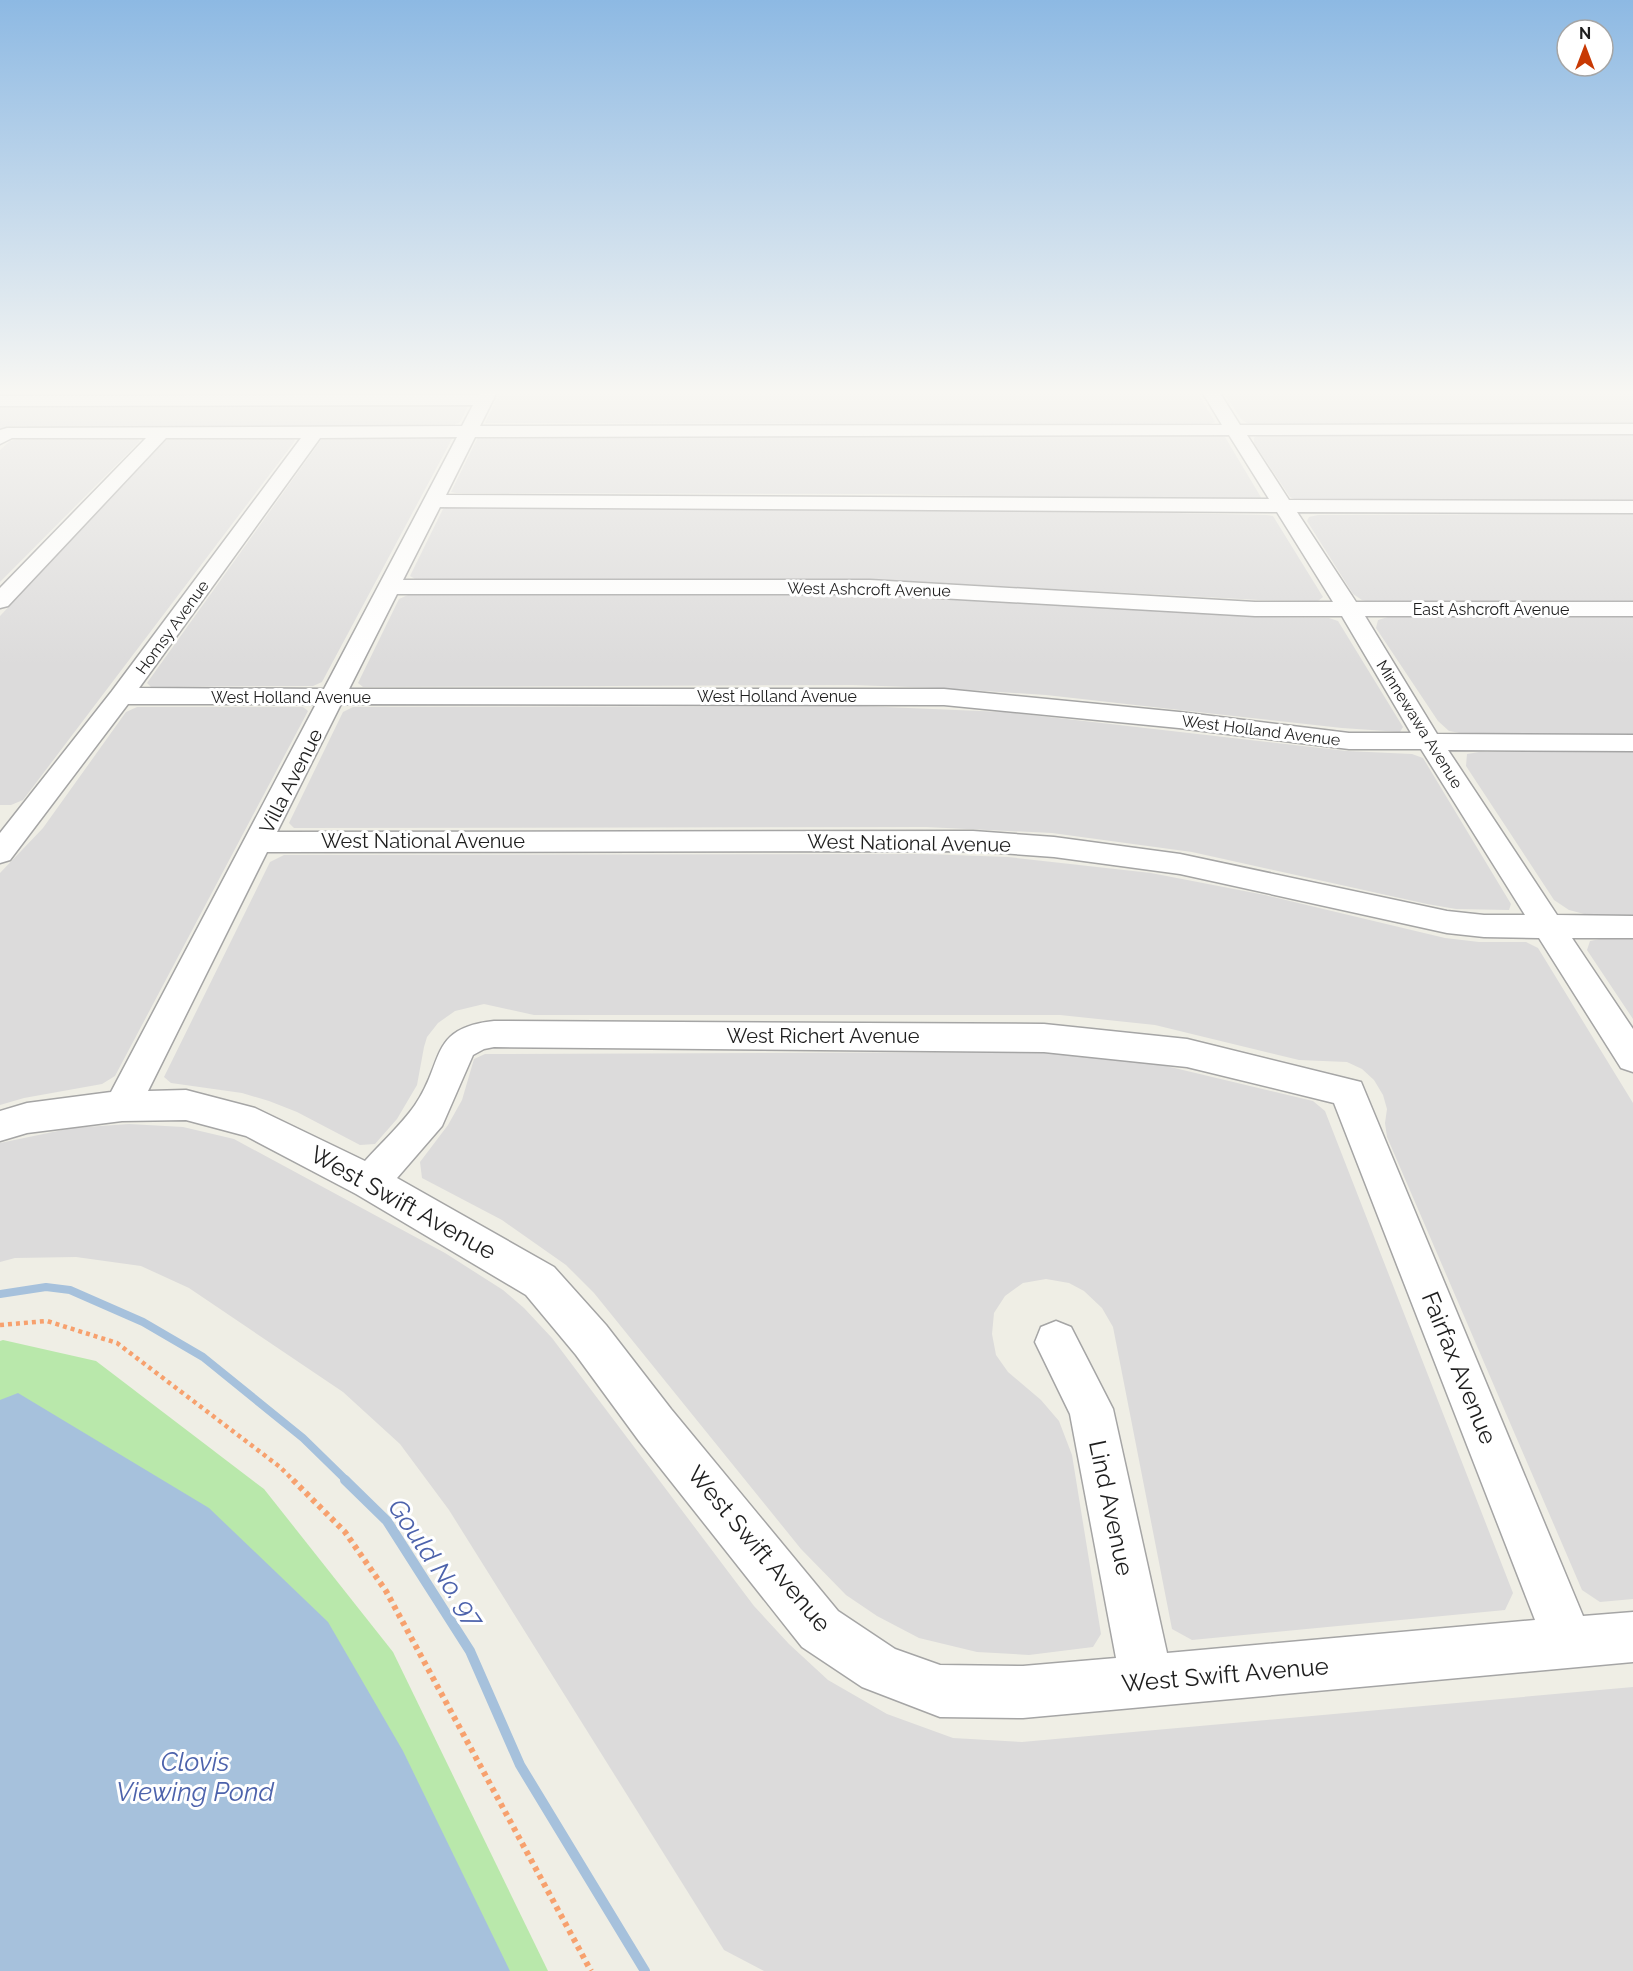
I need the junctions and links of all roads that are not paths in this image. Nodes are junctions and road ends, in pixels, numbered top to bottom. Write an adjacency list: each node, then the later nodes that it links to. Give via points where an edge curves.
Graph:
1 (114, 482): 9 (street)
2 (279, 482): 12 (street, Homsy Avenue)
3 (442, 482): 5 (street, Villa Avenue)
4 (1267, 482): 6 (street, Minnewawa Avenue)
5 (433, 501): 6 (street); 8 (street, Villa Avenue)
6 (1282, 507): 7 (street); 10 (street, Minnewawa Avenue)
7 (1633, 507)
8 (389, 587): 10 (street, West Ashcroft Avenue, via 870,586 1255,609); 13 (street, Villa Avenue)
9 (0, 601)
10 (1349, 609): 11 (street, East Ashcroft Avenue); 15 (street, Minnewawa Avenue)
11 (1633, 609)
12 (121, 696): 13 (street, West Holland Avenue); 16 (street, Homsy Avenue)
13 (334, 697): 15 (street, West Holland Avenue, via 944,697 1349,741); 17 (street, Villa Avenue)
14 (1633, 742): 15 (street, West Holland Avenue)
15 (1430, 743): 19 (street, Minnewawa Avenue)
16 (14, 820): 18 (street)
17 (260, 842): 19 (street, West National Avenue, via 972,841 1054,847 1180,864 1447,922); 23 (street, Villa Avenue)
18 (0, 853)
19 (1551, 927): 20 (street, West National Avenue); 21 (street, Minnewawa Avenue)
20 (1633, 927)
21 (1633, 1058)
22 (1348, 1092): 25 (street, West Richert Avenue, via 1187,1053 1044,1038 494,1034 477,1036 460,1046 429,1115); 28 (street, Fairfax Avenue)
23 (122, 1106): 24 (street, West Swift Avenue, via 27,1118); 25 (street, West Swift Avenue, via 186,1105 255,1123)
24 (0, 1126)
25 (370, 1182): 29 (street, West Swift Avenue, via 540,1281 820,1629 880,1669 940,1690 1023,1692)
26 (1056, 1342): 29 (street, Lind Avenue, via 1091,1409)
27 (1633, 1637): 28 (street, West Swift Avenue)
28 (1569, 1643): 29 (street, West Swift Avenue)
29 (1147, 1682)

